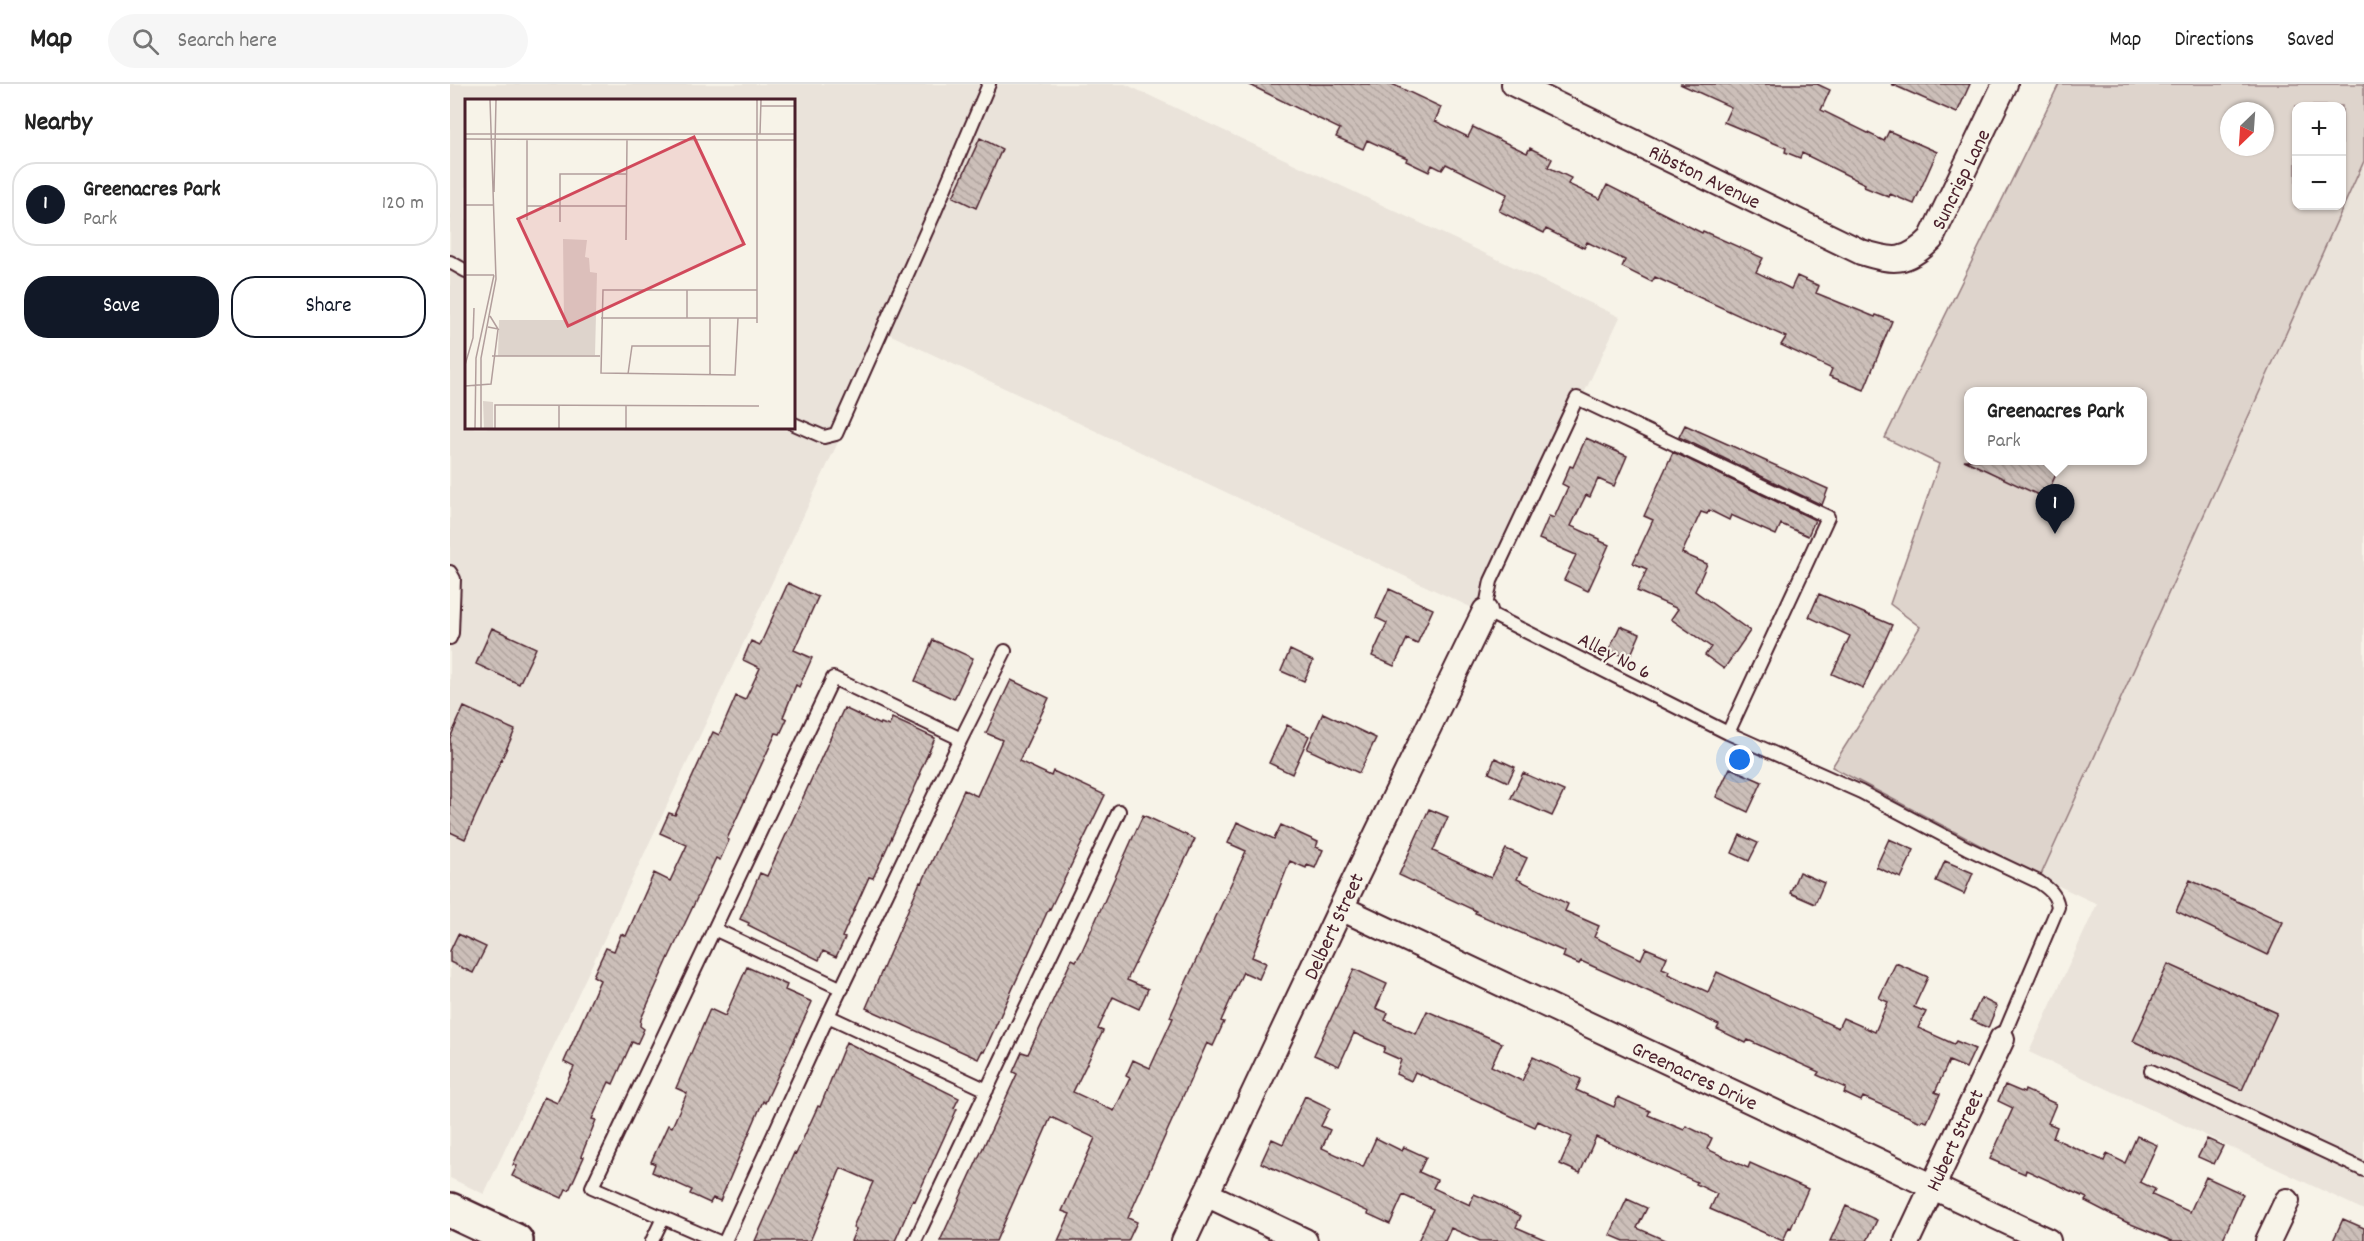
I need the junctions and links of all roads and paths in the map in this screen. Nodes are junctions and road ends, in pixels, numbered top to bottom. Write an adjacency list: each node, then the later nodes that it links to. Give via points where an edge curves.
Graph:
1 (989, 84): 7 (lane, via 836,434 824,437)
2 (1514, 84): 4 (street, Ribston Avenue, via 1861,252)
3 (2005, 84): 4 (street, Suncrisp Lane, via 1931,239 1917,253)
4 (1900, 259)
5 (450, 262): 6 (lane)
6 (465, 270)
7 (795, 424)
8 (450, 572): 10 (lane, via 454,579)
9 (1485, 611): 12 (lane, Alley No 6); 12 (lane, via 1491,581 1577,398 1828,517); 15 (street, Delbert Street)
10 (450, 638)
11 (1005, 651): 13 (lane)
12 (1728, 733): 19 (lane, Alley No 6, via 1861,792 2039,882 2056,896 2055,916)
13 (961, 739): 16 (lane, via 833,678); 17 (lane)
14 (1119, 811): 21 (lane)
15 (1341, 908): 23 (street, Greenacres Drive); 24 (street, Delbert Street)
16 (714, 929): 17 (lane); 27 (lane, via 592,1187)
17 (842, 989): 18 (lane)
18 (828, 1016): 21 (lane); 31 (lane)
19 (2002, 1039): 23 (street, Hubert Street)
20 (2151, 1071): 22 (lane)
21 (987, 1090): 32 (lane)
22 (2364, 1170)
23 (1933, 1187): 35 (street, Hubert Street); 36 (street, Greenacres Drive)
24 (1206, 1194): 33 (street, Delbert Street); 34 (street)
25 (2287, 1201): 37 (street)
26 (450, 1210): 28 (main road)
27 (663, 1218): 29 (lane); 30 (lane)
28 (516, 1241)
29 (652, 1241)
30 (717, 1241)
31 (725, 1241)
32 (915, 1241)
33 (1184, 1241)
34 (1305, 1241)
35 (1907, 1241)
36 (2048, 1241)
37 (2268, 1241)

